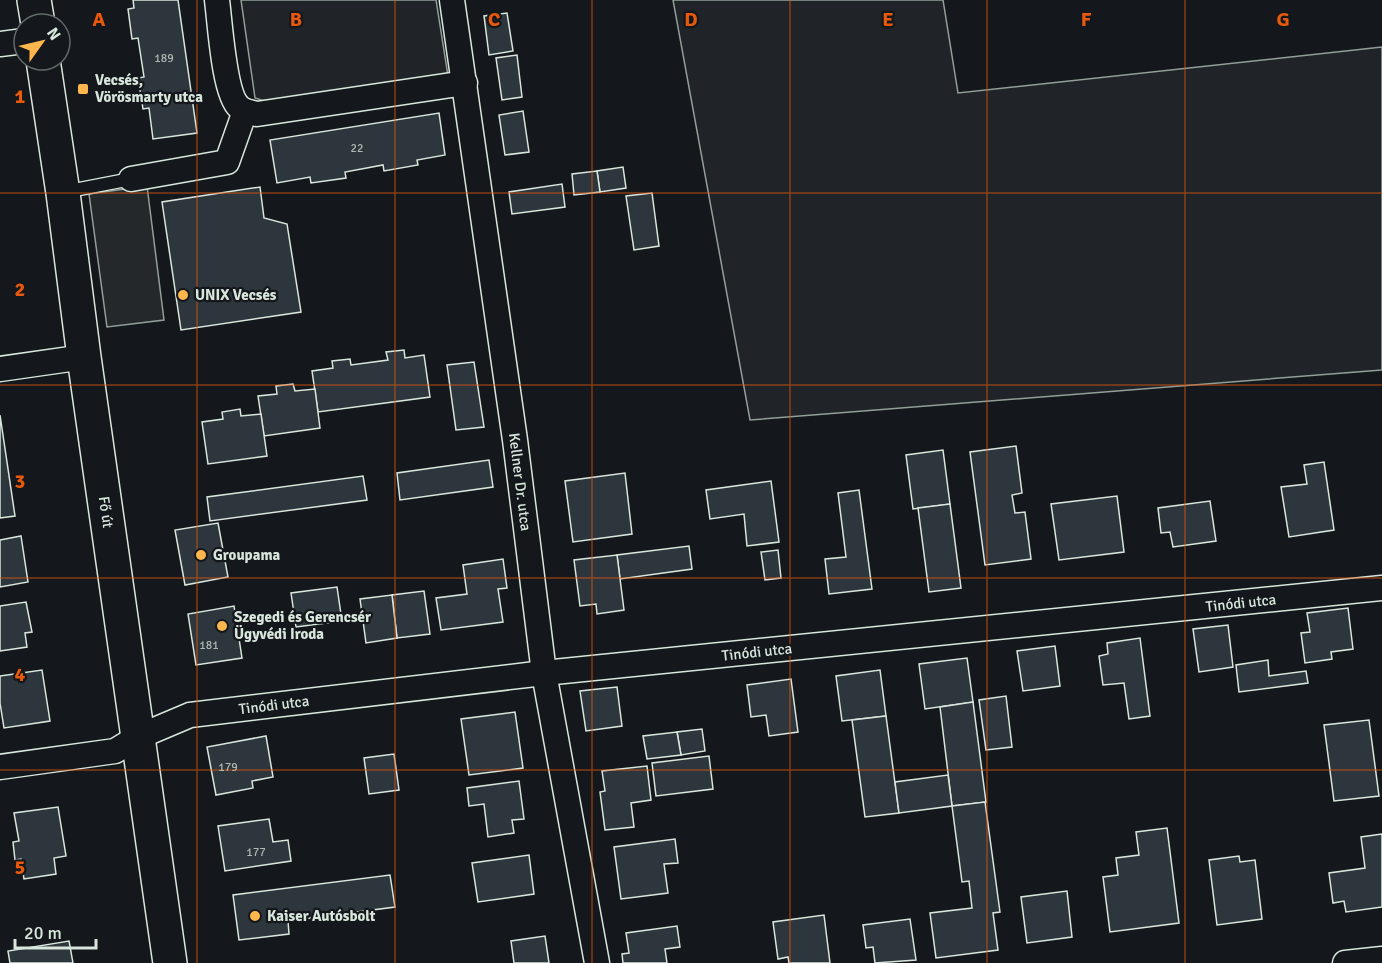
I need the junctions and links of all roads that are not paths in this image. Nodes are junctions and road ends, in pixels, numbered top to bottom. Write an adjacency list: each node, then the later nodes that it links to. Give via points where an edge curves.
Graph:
1 (217, 0): 5 (street, via 229,88)
2 (453, 0): 4 (street, Kellner Dr. utca)
3 (45, 72): 7 (main road, Fő út)
4 (465, 83): 5 (street, via 257,114); 11 (street, Kellner Dr. utca)
5 (245, 111): 6 (street, via 227,162)
6 (131, 179): 7 (lane)
7 (63, 193): 8 (main road, Fő út)
8 (84, 357): 9 (street); 12 (main road, Fő út)
9 (0, 369)
10 (1382, 588): 11 (street, Tinódi utca)
11 (544, 673): 12 (street, Tinódi utca, via 190,715); 16 (street, Kellner Dr. utca)
12 (138, 737): 13 (street, Tinódi utca, via 115,750); 15 (main road, Fő út)
13 (0, 767)
14 (1382, 959): 17 (street)
15 (170, 963)
16 (597, 963)
17 (1345, 963)

